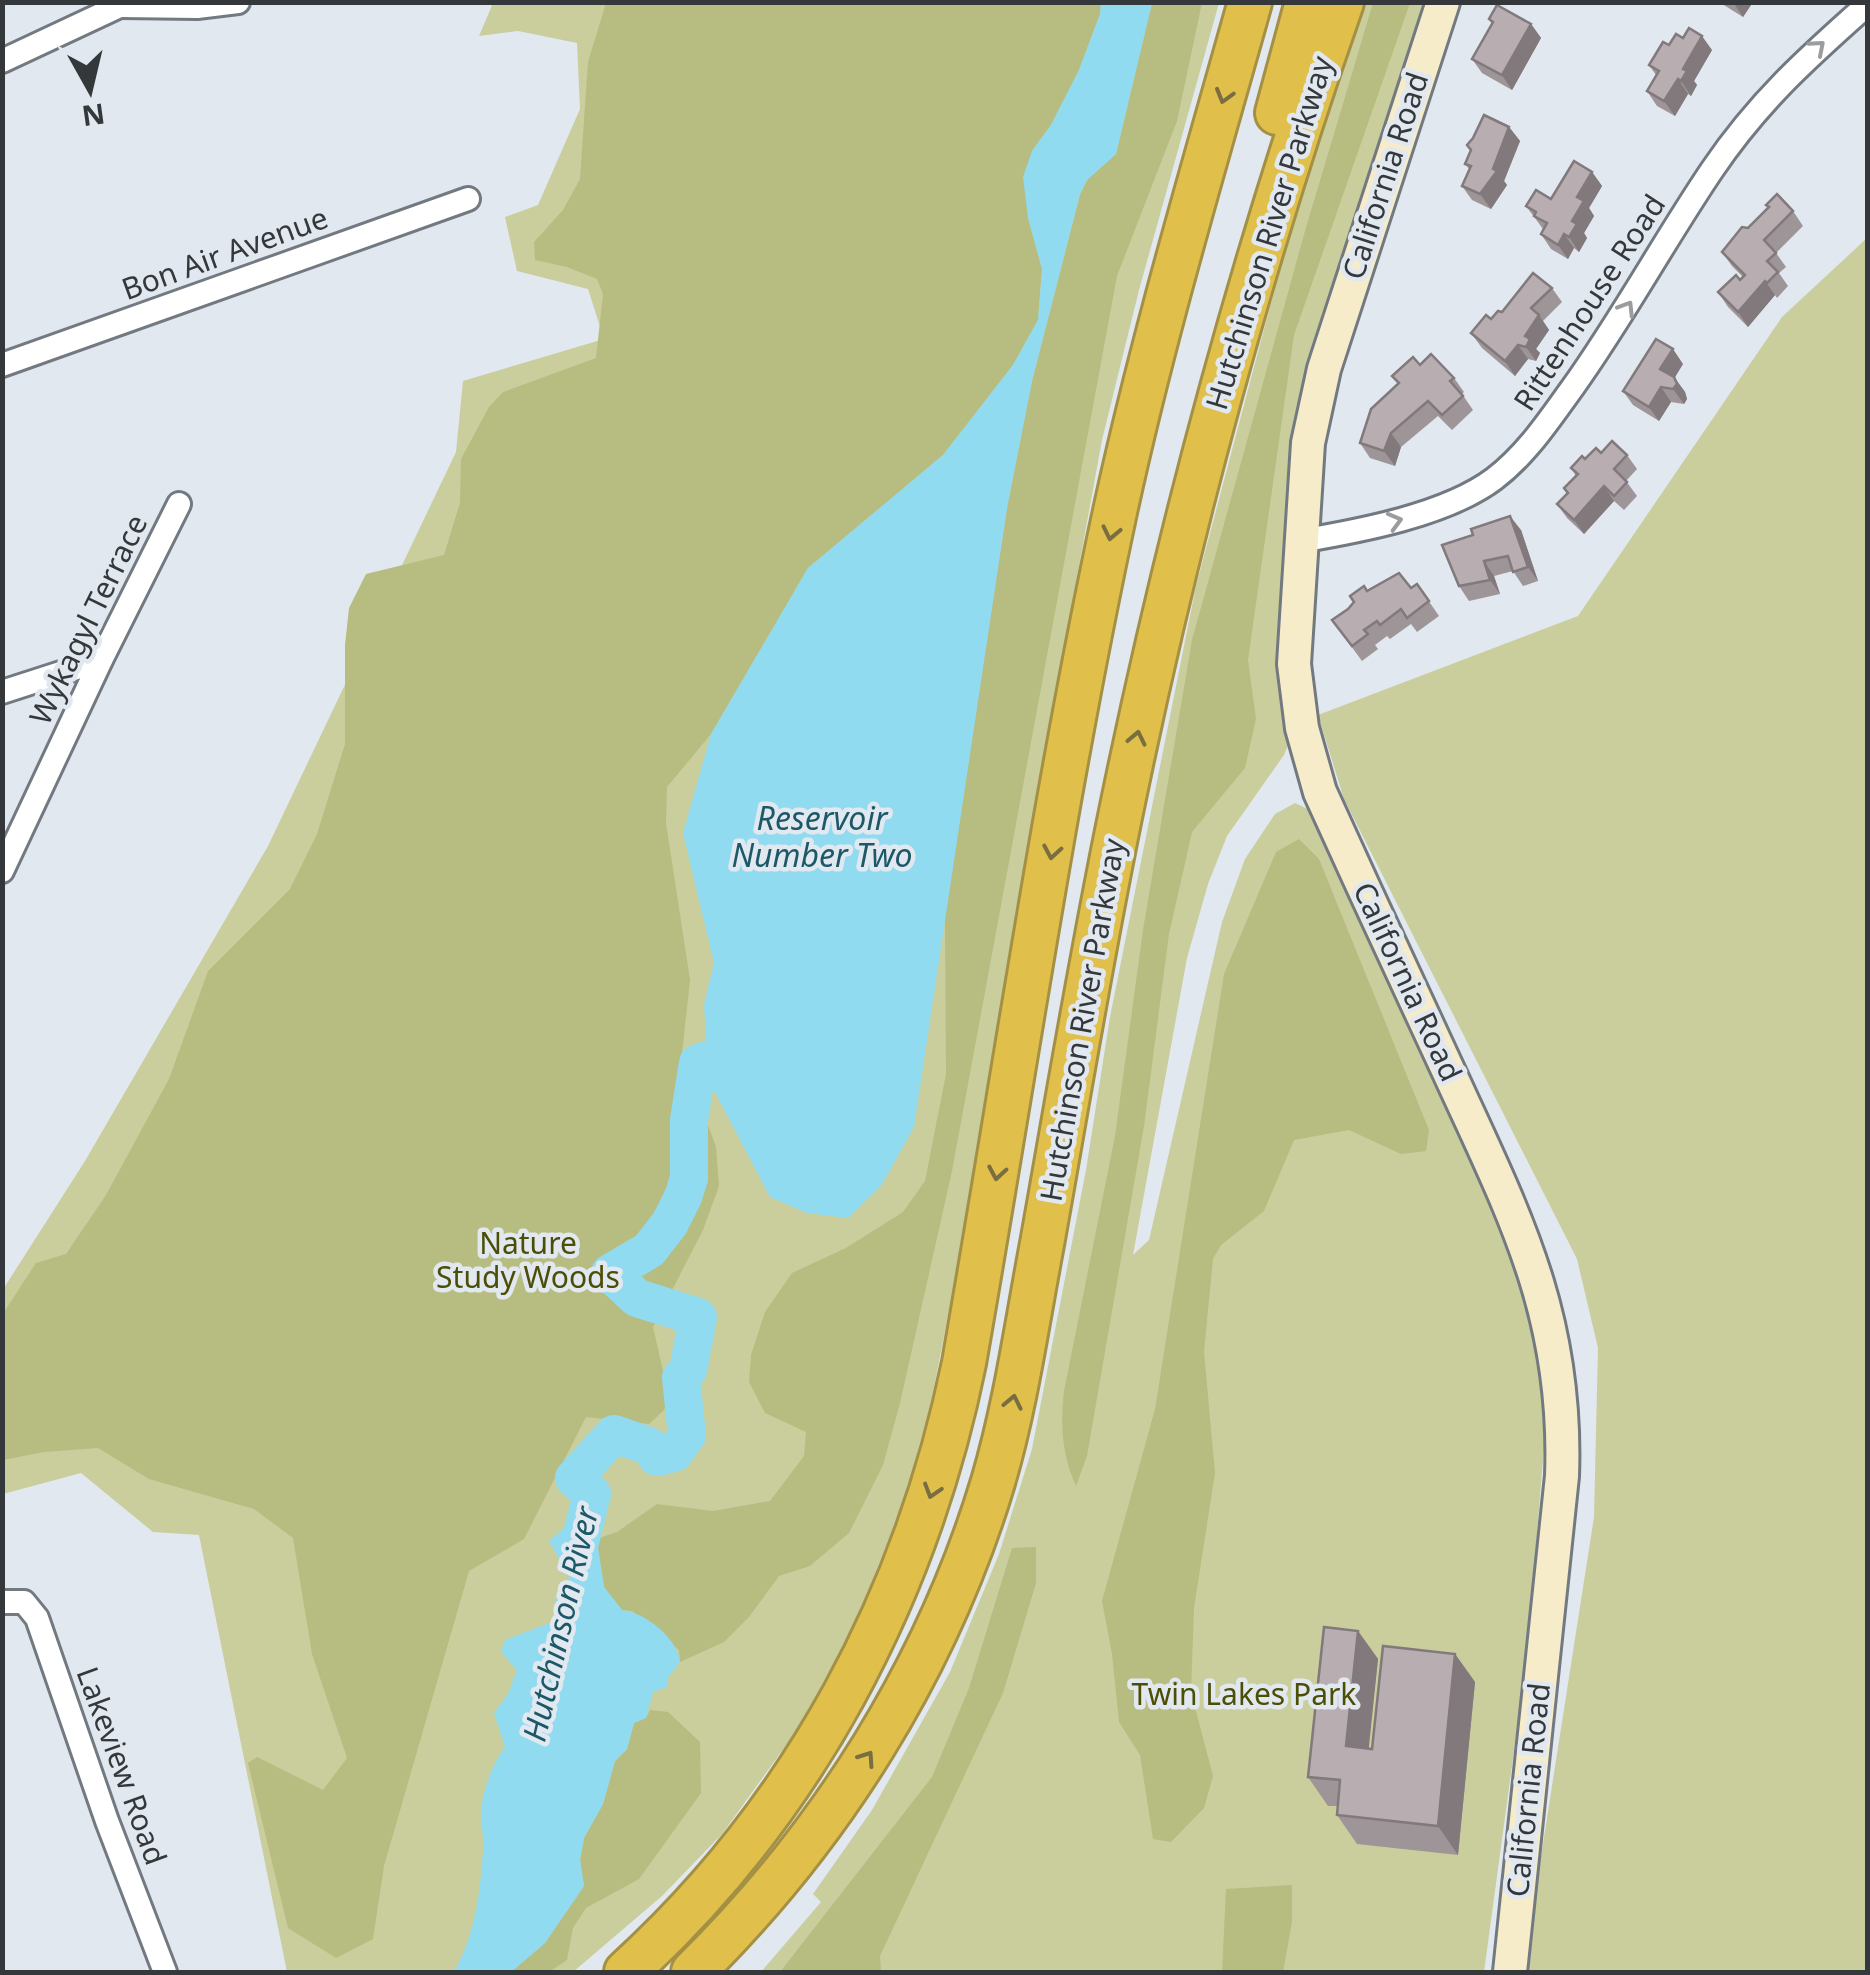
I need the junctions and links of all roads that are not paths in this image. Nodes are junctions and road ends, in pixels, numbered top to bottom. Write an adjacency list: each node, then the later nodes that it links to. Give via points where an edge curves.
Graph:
1 (238, 2): 6 (street)
2 (1250, 2): 19 (highway, Hutchinson River Parkway, one-way to 19, via 1117,502 964,1363 938,1472 887,1611 837,1710 776,1804)
3 (1307, 2): 10 (highway, via 1278,111)
4 (1342, 2): 10 (highway, Hutchinson River Parkway)
5 (1443, 2): 13 (main road, California Road, via 1324,369 1308,443)
6 (125, 4): 8 (street)
7 (1868, 4): 13 (street, Rittenhouse Road, one-way to 7, via 1409,517 1480,487 1514,461 1605,342 1745,124 1803,60)
8 (2, 61)
9 (468, 199): 11 (street, Bon Air Avenue)
10 (1254, 277): 18 (highway, Hutchinson River Parkway, one-way to 10, via 876,1744 919,1666 992,1483 1016,1387 1137,736 1204,450)
11 (2, 365)
12 (179, 504): 14 (street, Wykagyl Terrace)
13 (1300, 542): 25 (main road, California Road, via 1294,664 1310,760 1523,1236 1559,1374 1562,1476)
14 (101, 660): 15 (street); 16 (street, Wykagyl Terrace)
15 (2, 692)
16 (2, 871)
17 (2, 1602): 20 (street, Lakeview Road, via 24,1602 36,1618)
18 (810, 1837): 23 (highway, Hutchinson River Parkway); 24 (highway)
19 (687, 1913): 21 (highway); 22 (highway, Hutchinson River Parkway)
20 (166, 1972)
21 (591, 1972)
22 (626, 1972)
23 (693, 1972)
24 (724, 1972)
25 (1510, 1972)

